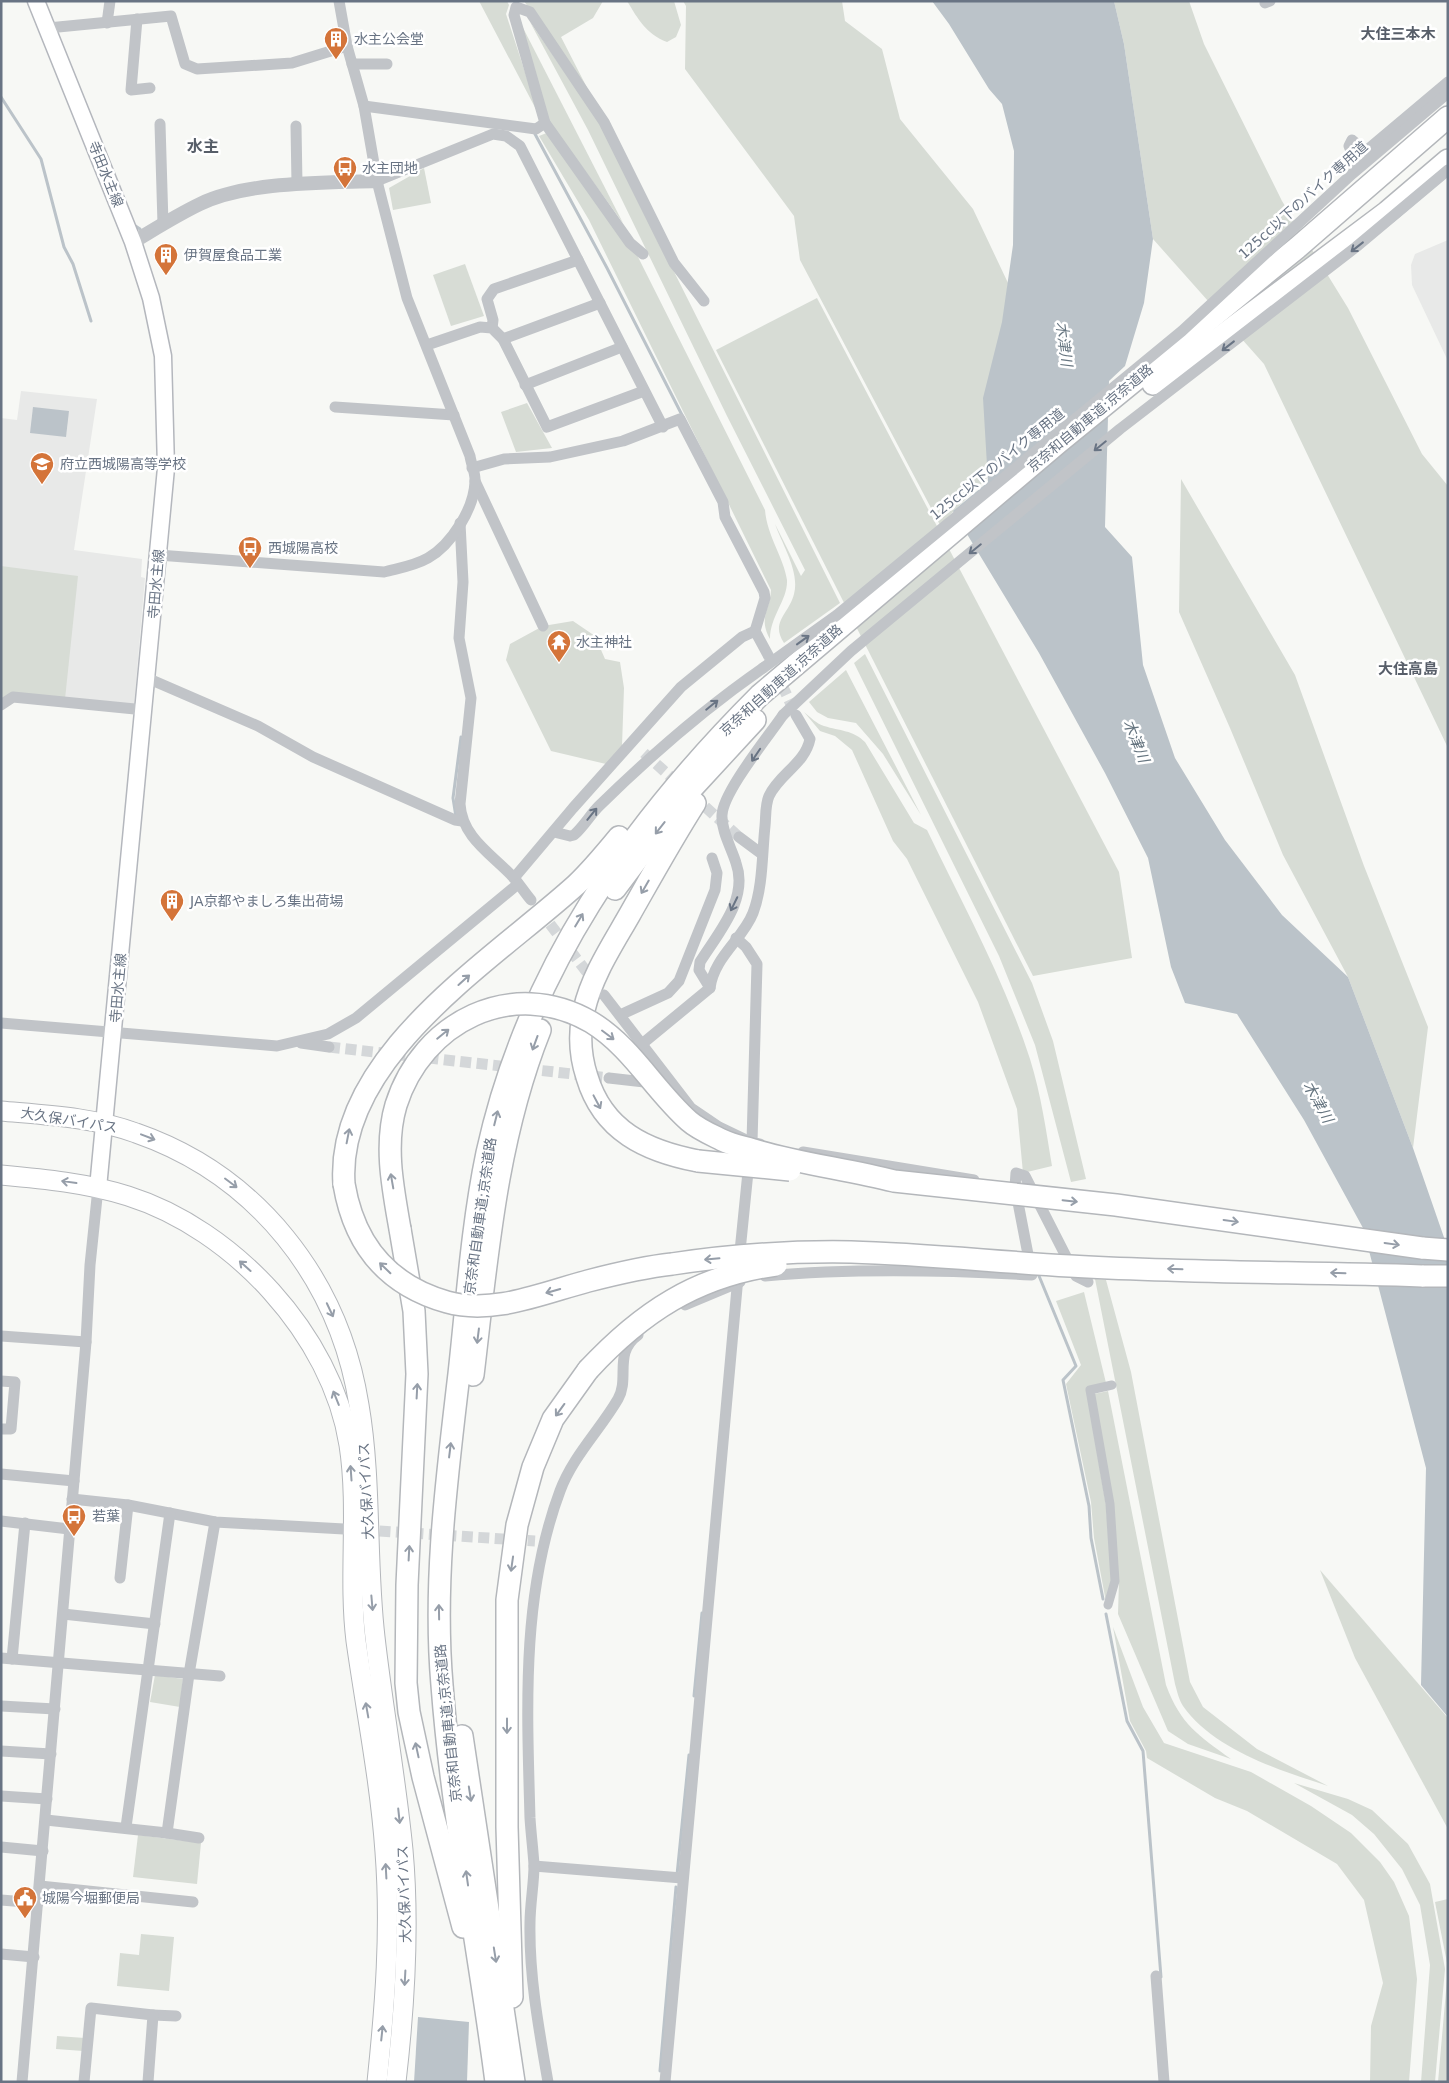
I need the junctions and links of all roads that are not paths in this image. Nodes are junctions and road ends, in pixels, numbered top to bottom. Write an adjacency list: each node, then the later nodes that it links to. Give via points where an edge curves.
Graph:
1 (36, 1): 6 (main road, 寺田水主線)
2 (110, 1): 5 (street)
3 (339, 1): 7 (street)
4 (137, 20): 5 (street); 7 (street, via 170,16 185,64 197,69 292,63); 11 (street, via 131,90)
5 (107, 22): 6 (street)
6 (48, 28): 26 (main road, 寺田水主線)
7 (346, 46): 8 (street)
8 (352, 64): 9 (street); 14 (street)
9 (388, 64)
10 (1448, 82): 21 (street, via 1366,151 1352,140 1349,146 1355,161)
11 (150, 88)
12 (1448, 93): 59 (street, 125cc以下のバイク専用道, one-way to 12, bridge, via 574,835 597,808 662,746 728,693 837,615 1182,332 1352,174)
13 (1448, 100): 31 (highway, via 1283,245)
14 (364, 106): 16 (street, via 536,129); 23 (street)
15 (1448, 117): 31 (highway, 京奈和自動車道;京奈道路)
16 (545, 123): 27 (street, via 630,243); 29 (street, via 514,15 516,7 530,12 604,122 674,263)
17 (160, 124): 25 (street)
18 (296, 126): 24 (street)
19 (1448, 137): 36 (highway, 京奈和自動車道;京奈道路)
20 (1448, 160): 36 (highway, via 1387,212)
21 (1353, 166)
22 (1448, 170): 52 (street, one-way to 52, bridge, via 1356,247 1120,429)
23 (378, 181): 24 (street); 28 (street, via 493,134 506,136 520,146); 34 (street, via 408,298)
24 (297, 184): 25 (street, via 249,190 201,203)
25 (163, 224): 26 (street)
26 (133, 242): 45 (main road, 寺田水主線, via 151,298 163,356 166,468)
27 (642, 254)
28 (578, 260): 30 (street); 32 (street, via 494,289 486,300 494,320)
29 (704, 301)
30 (600, 303): 33 (street); 35 (street)
31 (1208, 320): 48 (highway, 京奈和自動車道;京奈道路)
32 (492, 328): 33 (street); 34 (street, via 480,327)
33 (503, 339): 37 (street)
34 (427, 345): 40 (street)
35 (622, 347): 37 (street); 38 (street)
36 (1153, 384): 48 (highway, 京奈和自動車道;京奈道路)
37 (525, 385): 38 (street, via 547,427)
38 (644, 391): 41 (street)
39 (335, 407): 40 (street)
40 (454, 415): 42 (street)
41 (663, 427): 42 (street, via 614,443 550,456 504,459); 47 (street, via 680,419 764,592)
42 (472, 468): 43 (street)
43 (476, 481): 44 (street, via 470,504); 46 (street)
44 (460, 523): 45 (street, via 445,544 429,557 411,566 384,572); 58 (street, via 463,582 459,638 471,698 460,804)
45 (158, 555): 50 (main road, 寺田水主線)
46 (543, 626)
47 (755, 631): 49 (street); 56 (street, via 742,637 681,687)
48 (838, 636): 52 (highway, 京奈和自動車道;京奈道路); 55 (highway, 京奈和自動車道;京奈道路, via 760,695)
49 (768, 655)
50 (147, 678): 53 (main road, 寺田水主線); 58 (street, via 258,726 313,757 455,820)
51 (1, 705): 53 (street, via 13,697)
52 (778, 709): 66 (street, one-way to 66, via 728,796 722,816 740,880 738,896 728,918 700,962 699,970); 80 (highway, one-way to 80, bridge, via 705,788 599,969 587,998 581,1025 583,1065 591,1092 615,1126 638,1142 675,1157); 81 (highway, 京奈和自動車道;京奈道路, one-way to 81, via 723,754 663,824 613,892 554,998 522,1078)
53 (145, 710): 70 (main road, 寺田水主線)
54 (796, 715): 61 (street, via 810,739 798,762 775,783 767,800)
55 (716, 739): 81 (highway, 京奈和自動車道;京奈道路, one-way to 55, via 486,1156 508,1074 558,958 601,884 634,837); 85 (highway, one-way to 55, bridge, via 851,1252 708,1259 591,1280 498,1305 471,1306 449,1303 424,1294 390,1273 358,1233 347,1204 343,1166 349,1130 364,1092 384,1062 447,996 576,885 668,780)
56 (633, 742): 57 (street); 59 (street)
57 (644, 753)
58 (462, 820): 63 (street, via 471,835)
59 (554, 832): 63 (street)
60 (738, 837): 61 (street)
61 (762, 854): 65 (street, via 753,914)
62 (712, 858): 68 (street, via 717,873 715,890 679,982 668,993)
63 (516, 881): 64 (street); 71 (street, via 356,1018 328,1034)
64 (531, 900)
65 (736, 938): 66 (street, via 712,976); 78 (street, via 758,964)
66 (710, 988): 72 (street)
67 (604, 995): 68 (street)
68 (620, 1015): 72 (street)
69 (1, 1023): 70 (street)
70 (114, 1033): 71 (street, via 277,1046); 77 (main road, 寺田水主線)
71 (294, 1043): 73 (street)
72 (642, 1044): 75 (street)
73 (329, 1046)
74 (609, 1078): 75 (street)
75 (674, 1086): 78 (street, via 691,1108 719,1127)
76 (1, 1111): 77 (highway, 大久保バイパス)
77 (105, 1124): 83 (main road, 寺田水主線); 143 (highway, 大久保バイパス, one-way to 143, via 150,1138 190,1156 254,1202 287,1239 317,1283 344,1342 353,1371 364,1440 375,1636 403,1851 406,1957)
78 (752, 1142): 82 (street); 89 (street)
79 (1, 1175): 83 (highway, 大久保バイパス, one-way to 79)
80 (894, 1181): 84 (highway, one-way to 84, bridge, via 1116,1205); 137 (highway, one-way to 80, bridge, via 435,1827 406,1682 417,1374 414,1311 391,1172 396,1106 406,1080 427,1049 455,1024 485,1009 541,1005 591,1022 613,1038 690,1122 724,1141 790,1161)
81 (490, 1184): 86 (highway, 京奈和自動車道;京奈道路)
82 (1015, 1187): 88 (street, via 1016,1173 1025,1176 1076,1276); 89 (street, via 1032,1275 937,1270 833,1270 755,1277)
83 (98, 1188): 91 (street); 104 (highway, 大久保バイパス, one-way to 83, via 349,1445 340,1409 326,1373 283,1303 202,1231 130,1196)
84 (1448, 1250)
85 (1005, 1260): 87 (highway, one-way to 85, bridge, via 1070,1266); 138 (highway, one-way to 138, bridge, via 847,1258 765,1266 728,1275 670,1301 642,1318 588,1370 553,1419 533,1467 517,1525 507,1600 507,1820 512,1985)
86 (478, 1270): 137 (highway, 京奈和自動車道;京奈道路, one-way to 86, via 450,1760 439,1636 443,1520); 138 (highway, 京奈和自動車道;京奈道路, one-way to 138, via 457,1522 454,1636 464,1757)
87 (1448, 1276)
88 (1088, 1282)
89 (737, 1283): 126 (street, via 690,1302 630,1340 622,1363 620,1396 574,1460 539,1542 528,1670 530,1820); 127 (street)
90 (1, 1336): 91 (street)
91 (86, 1342): 96 (street)
92 (1, 1381): 94 (street, via 15,1382 10,1430)
93 (1112, 1385): 106 (street, via 1090,1390 1110,1504 1115,1580)
94 (1, 1429)
95 (1, 1474): 96 (street)
96 (74, 1481): 97 (street)
97 (72, 1499): 98 (street); 103 (street)
98 (128, 1506): 99 (street); 105 (street)
99 (170, 1513): 101 (street); 108 (street)
100 (1, 1521): 102 (street)
101 (215, 1522): 104 (street, via 288,1527 294,1533); 112 (street)
102 (25, 1523): 103 (street); 109 (street)
103 (69, 1529): 107 (street)
104 (350, 1532): 142 (highway, 大久保バイパス, one-way to 104, via 388,1957 388,1902 376,1760 356,1637)
105 (120, 1578)
106 (1108, 1605)
107 (63, 1614): 108 (street); 110 (street)
108 (155, 1624): 111 (street)
109 (6, 1658): 110 (street)
110 (58, 1663): 111 (street); 115 (street)
111 (148, 1670): 112 (street); 121 (street)
112 (189, 1674): 113 (street); 122 (street)
113 (220, 1676)
114 (1, 1706): 115 (street)
115 (55, 1709): 117 (street)
116 (1, 1751): 117 (street)
117 (51, 1754): 119 (street)
118 (1, 1796): 119 (street)
119 (47, 1798): 120 (street)
120 (46, 1820): 121 (street); 125 (street)
121 (126, 1827): 122 (street)
122 (167, 1832): 123 (street)
123 (199, 1838)
124 (1, 1847): 125 (street)
125 (43, 1851): 128 (street)
126 (534, 1866): 127 (street); 146 (street, via 530,1924 536,2012)
127 (682, 1878): 147 (street)
128 (40, 1886): 130 (street); 131 (street)
129 (1, 1900): 131 (street)
130 (193, 1902)
131 (38, 1903): 133 (street)
132 (1, 1954): 133 (street)
133 (34, 1957): 139 (street)
134 (1156, 1976): 148 (street)
135 (153, 2015): 136 (street); 140 (street, via 91,2008); 141 (street)
136 (176, 2016)
137 (488, 2017): 144 (highway, 京奈和自動車道;京奈道路)
138 (509, 2046): 145 (highway, 京奈和自動車道;京奈道路)
139 (22, 2082)
140 (84, 2082)
141 (148, 2082)
142 (377, 2082)
143 (396, 2082)
144 (496, 2082)
145 (514, 2082)
146 (548, 2082)
147 (665, 2082)
148 (1164, 2082)

